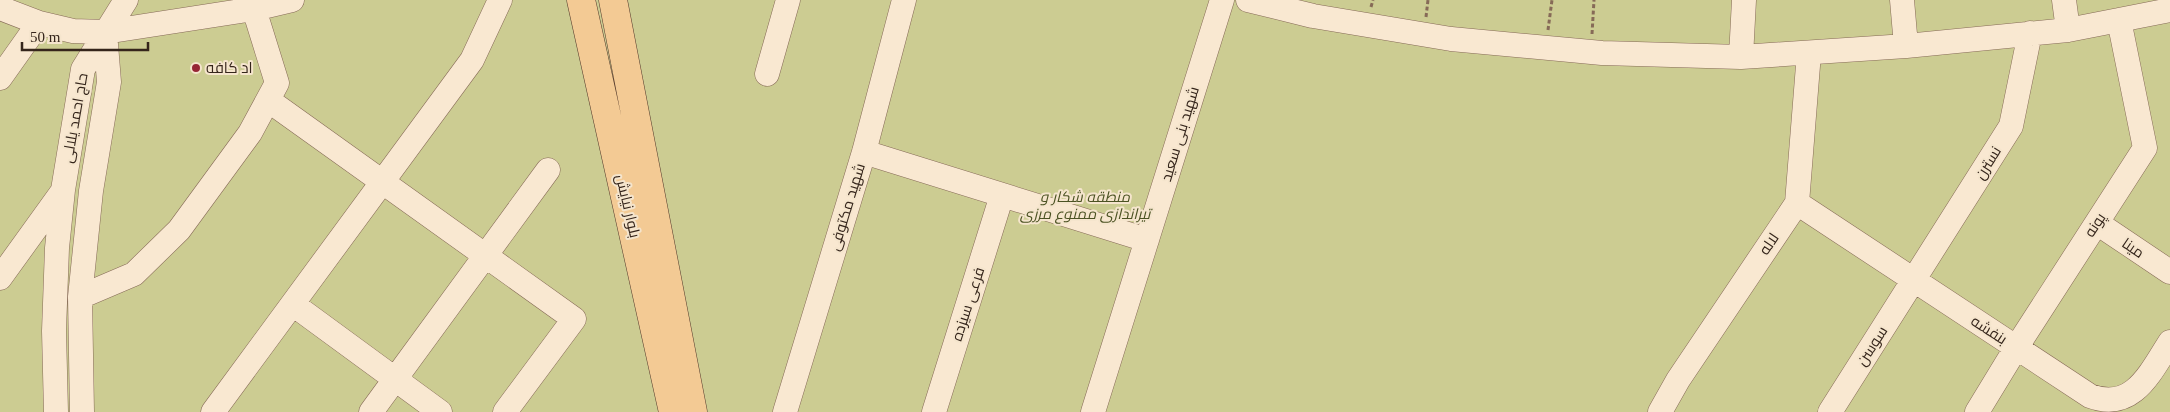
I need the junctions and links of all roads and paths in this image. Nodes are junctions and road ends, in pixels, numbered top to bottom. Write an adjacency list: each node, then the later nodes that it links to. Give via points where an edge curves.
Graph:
1 (126, 0): 23 (street)
2 (292, 0): 18 (street)
3 (500, 0): 37 (street, via 472,60)
4 (565, 0): 30 (main road)
5 (581, 0): 30 (main road, بلوار نیایش)
6 (612, 0): 26 (main road, بلوار نیایش)
7 (628, 0): 26 (main road)
8 (788, 0): 32 (street)
9 (904, 0): 35 (street, شهید مکتوفی)
10 (1222, 0): 42 (street, شهید بنی سعید)
11 (1248, 0): 27 (street, via 1313,16 1452,39)
12 (1552, 0): 27 (path)
13 (1594, 0): 28 (path)
14 (1744, 0): 31 (street)
15 (1902, 0): 25 (street)
16 (2064, 0): 22 (street)
17 (0, 8): 21 (street)
18 (254, 9): 23 (street); 34 (street, via 277,83)
19 (2170, 10): 20 (street)
20 (2119, 20): 22 (street); 41 (street, پونه, via 2145,148)
21 (39, 24): 23 (street, via 73,31); 33 (street)
22 (2068, 30): 24 (street)
23 (105, 32): 38 (street, حاج احمد یلالی, via 83,69); 47 (street, حاج احمد یلالی, via 109,82 91,191)
24 (2030, 34): 25 (street); 46 (street, نسترن, via 2011,126)
25 (1906, 46): 29 (street)
26 (623, 47): 49 (main road, بلوار نیایش)
27 (1546, 48): 28 (street)
28 (1591, 52): 31 (street)
29 (1809, 53): 31 (street); 40 (street, لاله)
30 (594, 56): 49 (main road, بلوار نیایش)
31 (1741, 57)
32 (767, 74)
33 (0, 78)
34 (268, 100): 37 (street); 47 (street, via 250,133 180,230 134,274)
35 (864, 152): 39 (street); 62 (street, شهید مکتوفی)
36 (548, 170): 43 (street)
37 (383, 184): 43 (street); 48 (street)
38 (63, 190): 45 (street); 55 (street, حاج احمد یلالی, via 54,331)
39 (1002, 195): 42 (street); 63 (street, فرعی سیزده)
40 (1797, 203): 46 (street, بنفشه); 65 (street, لاله)
41 (2096, 223): 44 (street, مینا); 50 (street, پونه)
42 (1146, 240): 64 (street, شهید بنی سعید)
43 (485, 256): 53 (street); 59 (street, via 574,319)
44 (2170, 272)
45 (0, 278)
46 (1914, 280): 50 (street, بنفشه); 66 (street, سوسن)
47 (80, 297): 56 (street, حاج احمد یلالی)
48 (294, 305): 53 (street); 54 (street)
49 (662, 312): 52 (main road, بلوار نیایش)
50 (2016, 348): 51 (street, بنفشه, via 2090,396 2112,402 2133,394); 67 (street, پونه)
51 (2166, 356)
52 (671, 358): 60 (main road, بلوار نیایش); 61 (main road, بلوار نیایش)
53 (395, 379): 57 (street); 58 (street)
54 (222, 409)
55 (56, 412)
56 (82, 412)
57 (370, 412)
58 (440, 412)
59 (505, 412)
60 (673, 412)
61 (693, 412)
62 (785, 412)
63 (934, 412)
64 (1093, 412)
65 (1660, 412)
66 (1830, 412)
67 (1978, 412)

